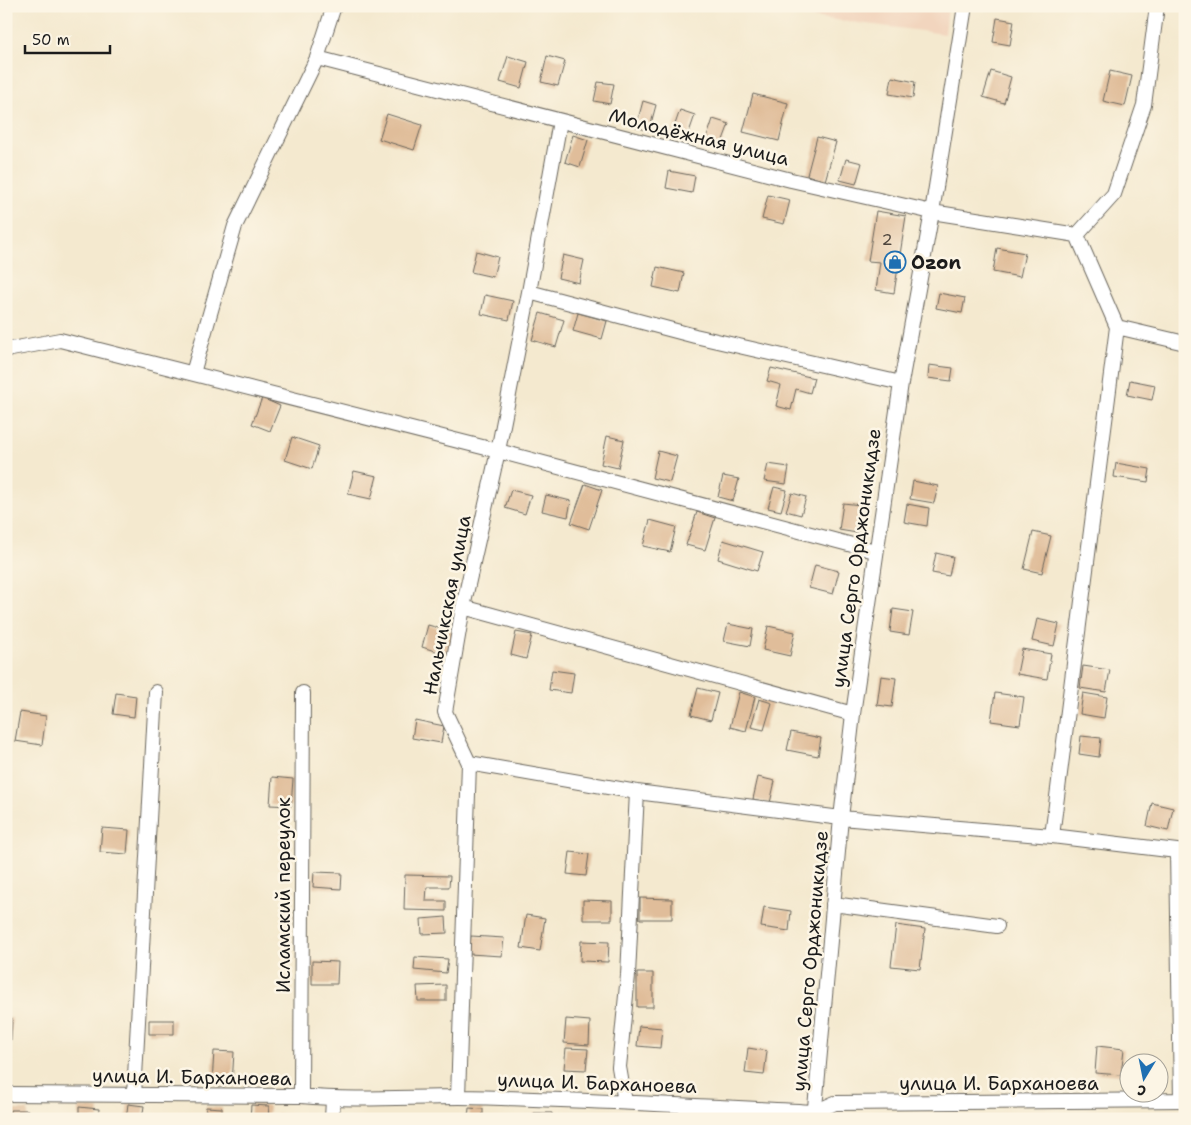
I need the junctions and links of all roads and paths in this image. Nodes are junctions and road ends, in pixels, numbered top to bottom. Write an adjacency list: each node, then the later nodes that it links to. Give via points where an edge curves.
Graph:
1 (334, 6): 4 (street)
2 (965, 6): 6 (street, улица Серго Орджоникидзе)
3 (1157, 6): 7 (street, via 1144,105 1114,194)
4 (317, 58): 5 (street, Молодёжная улица); 12 (street, via 235,226)
5 (560, 121): 6 (street, Молодёжная улица); 8 (street, Нальчикская улица)
6 (932, 212): 7 (street, Молодёжная улица); 13 (street, улица Серго Орджоникидзе)
7 (1077, 235): 9 (street)
8 (529, 292): 13 (street, via 695,336); 14 (street, Нальчикская улица)
9 (1117, 327): 10 (street); 23 (street)
10 (1185, 343)
11 (6, 350): 12 (street, via 60,340)
12 (193, 373): 14 (street)
13 (901, 384): 15 (street, улица Серго Орджоникидзе)
14 (498, 451): 15 (street); 16 (street, Нальчикская улица)
15 (875, 551): 19 (street, улица Серго Орджоникидзе)
16 (464, 607): 19 (street); 20 (street, Нальчикская улица, via 445,712)
17 (156, 692): 28 (street)
18 (303, 693): 29 (street, Исламский переулок)
19 (853, 714): 22 (street, улица Серго Орджоникидзе)
20 (468, 764): 21 (street); 30 (street, Нальчикская улица)
21 (636, 792): 22 (street); 33 (street, via 628,975 619,1068)
22 (841, 818): 23 (street); 25 (street, улица Серго Орджоникидзе)
23 (1052, 836): 24 (street)
24 (1181, 852): 32 (street)
25 (833, 904): 26 (street); 34 (street, улица Серго Орджоникидзе)
26 (997, 926)
27 (6, 1094): 28 (street, улица И. Барханоева)
28 (134, 1095): 29 (street, улица И. Барханоева)
29 (301, 1096): 31 (street, улица И. Барханоева)
30 (458, 1097): 31 (street, улица И. Барханоева); 33 (street, улица И. Барханоева)
31 (334, 1099): 35 (street)
32 (1183, 1100): 34 (street, улица И. Барханоева, via 835,1103)
33 (625, 1102): 34 (street, улица И. Барханоева)
34 (815, 1115)
35 (332, 1119)

